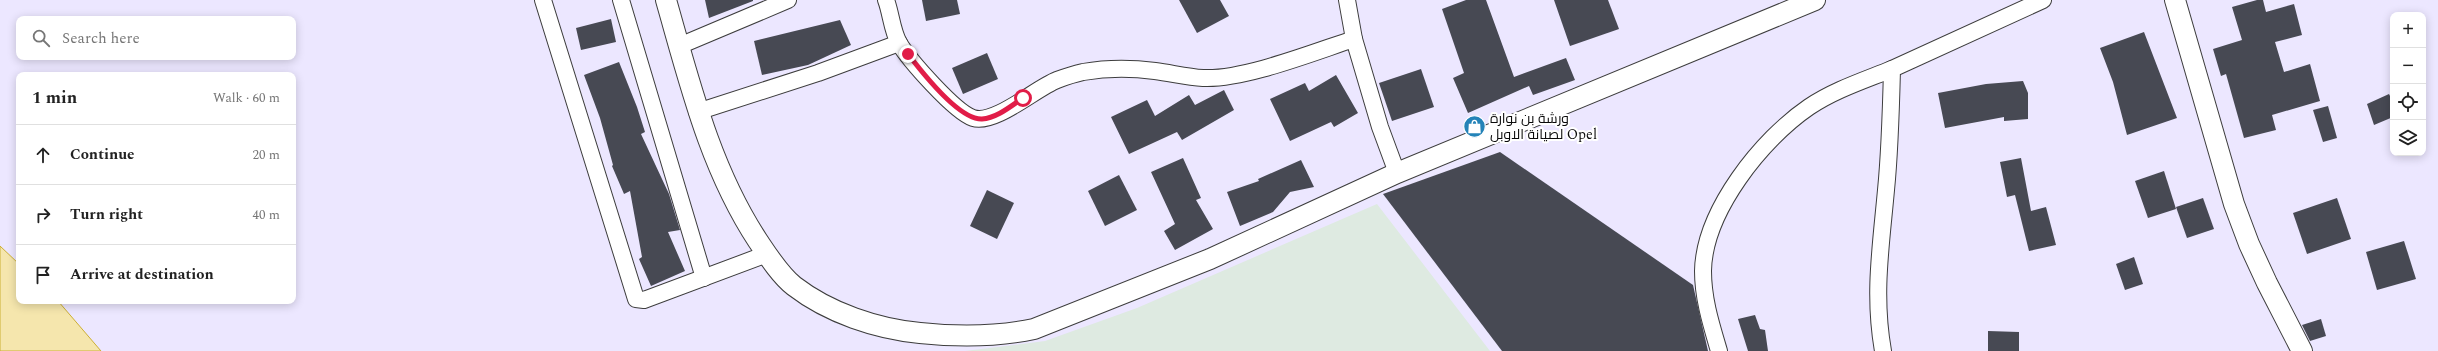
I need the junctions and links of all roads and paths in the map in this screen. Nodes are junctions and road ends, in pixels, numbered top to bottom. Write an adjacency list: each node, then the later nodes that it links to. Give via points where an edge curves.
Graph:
1 (543, 0): 17 (street, via 633,294 640,301)
2 (621, 0): 17 (street)
3 (666, 0): 12 (street)
4 (788, 0): 12 (street)
5 (886, 0): 11 (street)
6 (1347, 0): 10 (street)
7 (1815, 0): 15 (street)
8 (2043, 0): 13 (street)
9 (2175, 0): 20 (street, via 2236,211 2267,283)
10 (1354, 40): 11 (street, via 1266,67 1221,77 1203,78 1154,71 1083,72 1056,80 997,114 981,119 966,114 956,106 936,87); 15 (street, via 1380,127)
11 (899, 43): 14 (street, via 818,73)
12 (679, 46): 14 (street)
13 (1892, 68): 18 (street, via 1809,106 1752,161 1731,189 1718,215 1703,269 1704,297); 19 (street, via 1890,147 1877,284)
14 (697, 112): 16 (street, via 727,189)
15 (1397, 172): 16 (street, via 1210,259 1034,329 1009,335 941,335 894,331 872,324 849,316 793,286)
16 (767, 254): 17 (street)
17 (704, 278)
18 (1719, 351)
19 (1883, 351)
20 (2302, 351)

